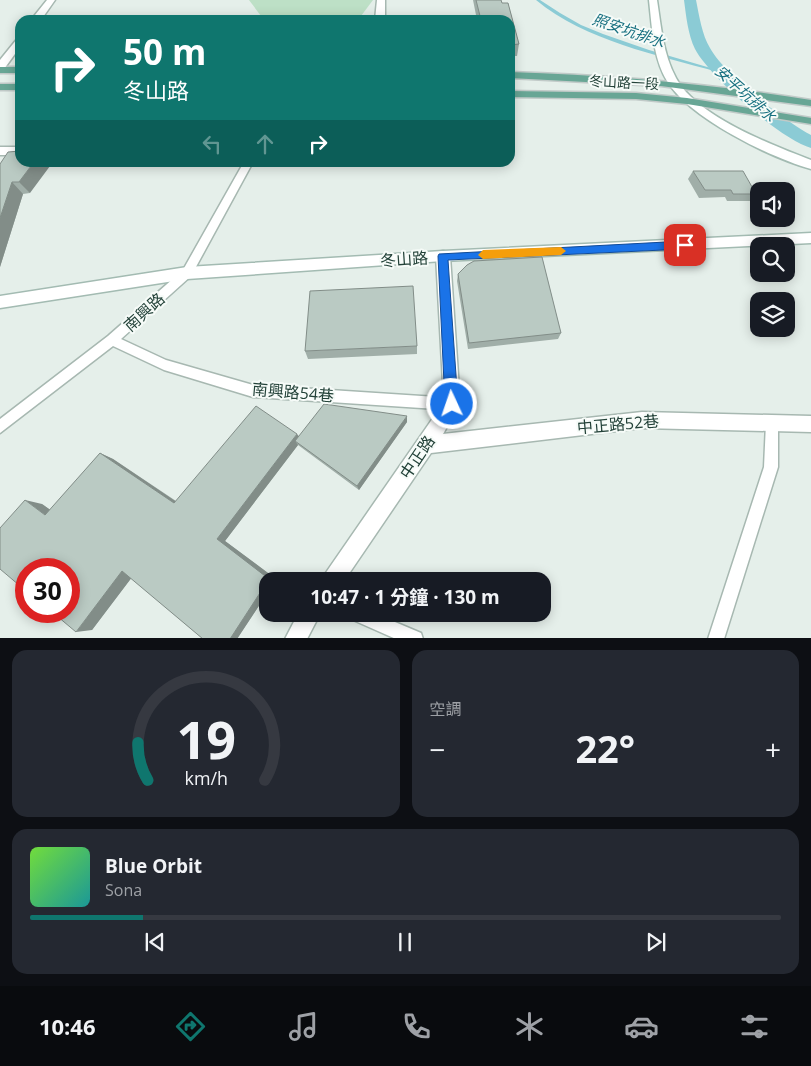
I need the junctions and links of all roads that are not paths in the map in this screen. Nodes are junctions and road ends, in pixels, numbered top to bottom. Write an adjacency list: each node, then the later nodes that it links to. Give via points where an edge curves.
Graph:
1 (51, 0): 4 (street)
2 (381, 0): 5 (street)
3 (653, 0): 10 (street, via 667,72)
4 (40, 15)
5 (380, 15)
6 (15, 48): 7 (street)
7 (0, 68): 8 (main road)
8 (15, 70)
9 (515, 75): 10 (main road, 冬山路一段, via 587,76)
10 (673, 83): 14 (street); 15 (main road, 冬山路一段)
11 (0, 87): 12 (main road)
12 (15, 87)
13 (515, 94): 14 (main road, 冬山路一段, via 636,96)
14 (687, 101): 16 (main road, 冬山路一段); 17 (street, via 729,127)
15 (810, 103)
16 (811, 121)
17 (811, 165)
18 (246, 167): 21 (lane, 南興路)
19 (810, 239): 20 (street, 冬山路)
20 (443, 256): 21 (street, 冬山路); 24 (street)
21 (187, 274): 22 (street, 冬山路); 23 (lane, 南興路)
22 (0, 302)
23 (112, 340): 24 (lane, 南興路54巷, via 164,365 253,391); 27 (lane, 南興路)
24 (452, 404): 28 (street, 中正路)
25 (772, 423): 26 (street, 中正路52巷); 28 (street, 中正路52巷, via 642,420); 34 (lane, via 770,467)
26 (811, 424)
27 (0, 427)
28 (426, 445): 29 (street, 中正路)
29 (338, 572)
30 (305, 622): 32 (street)
31 (378, 622): 33 (lane)
32 (295, 638)
33 (415, 638)
34 (716, 638)

